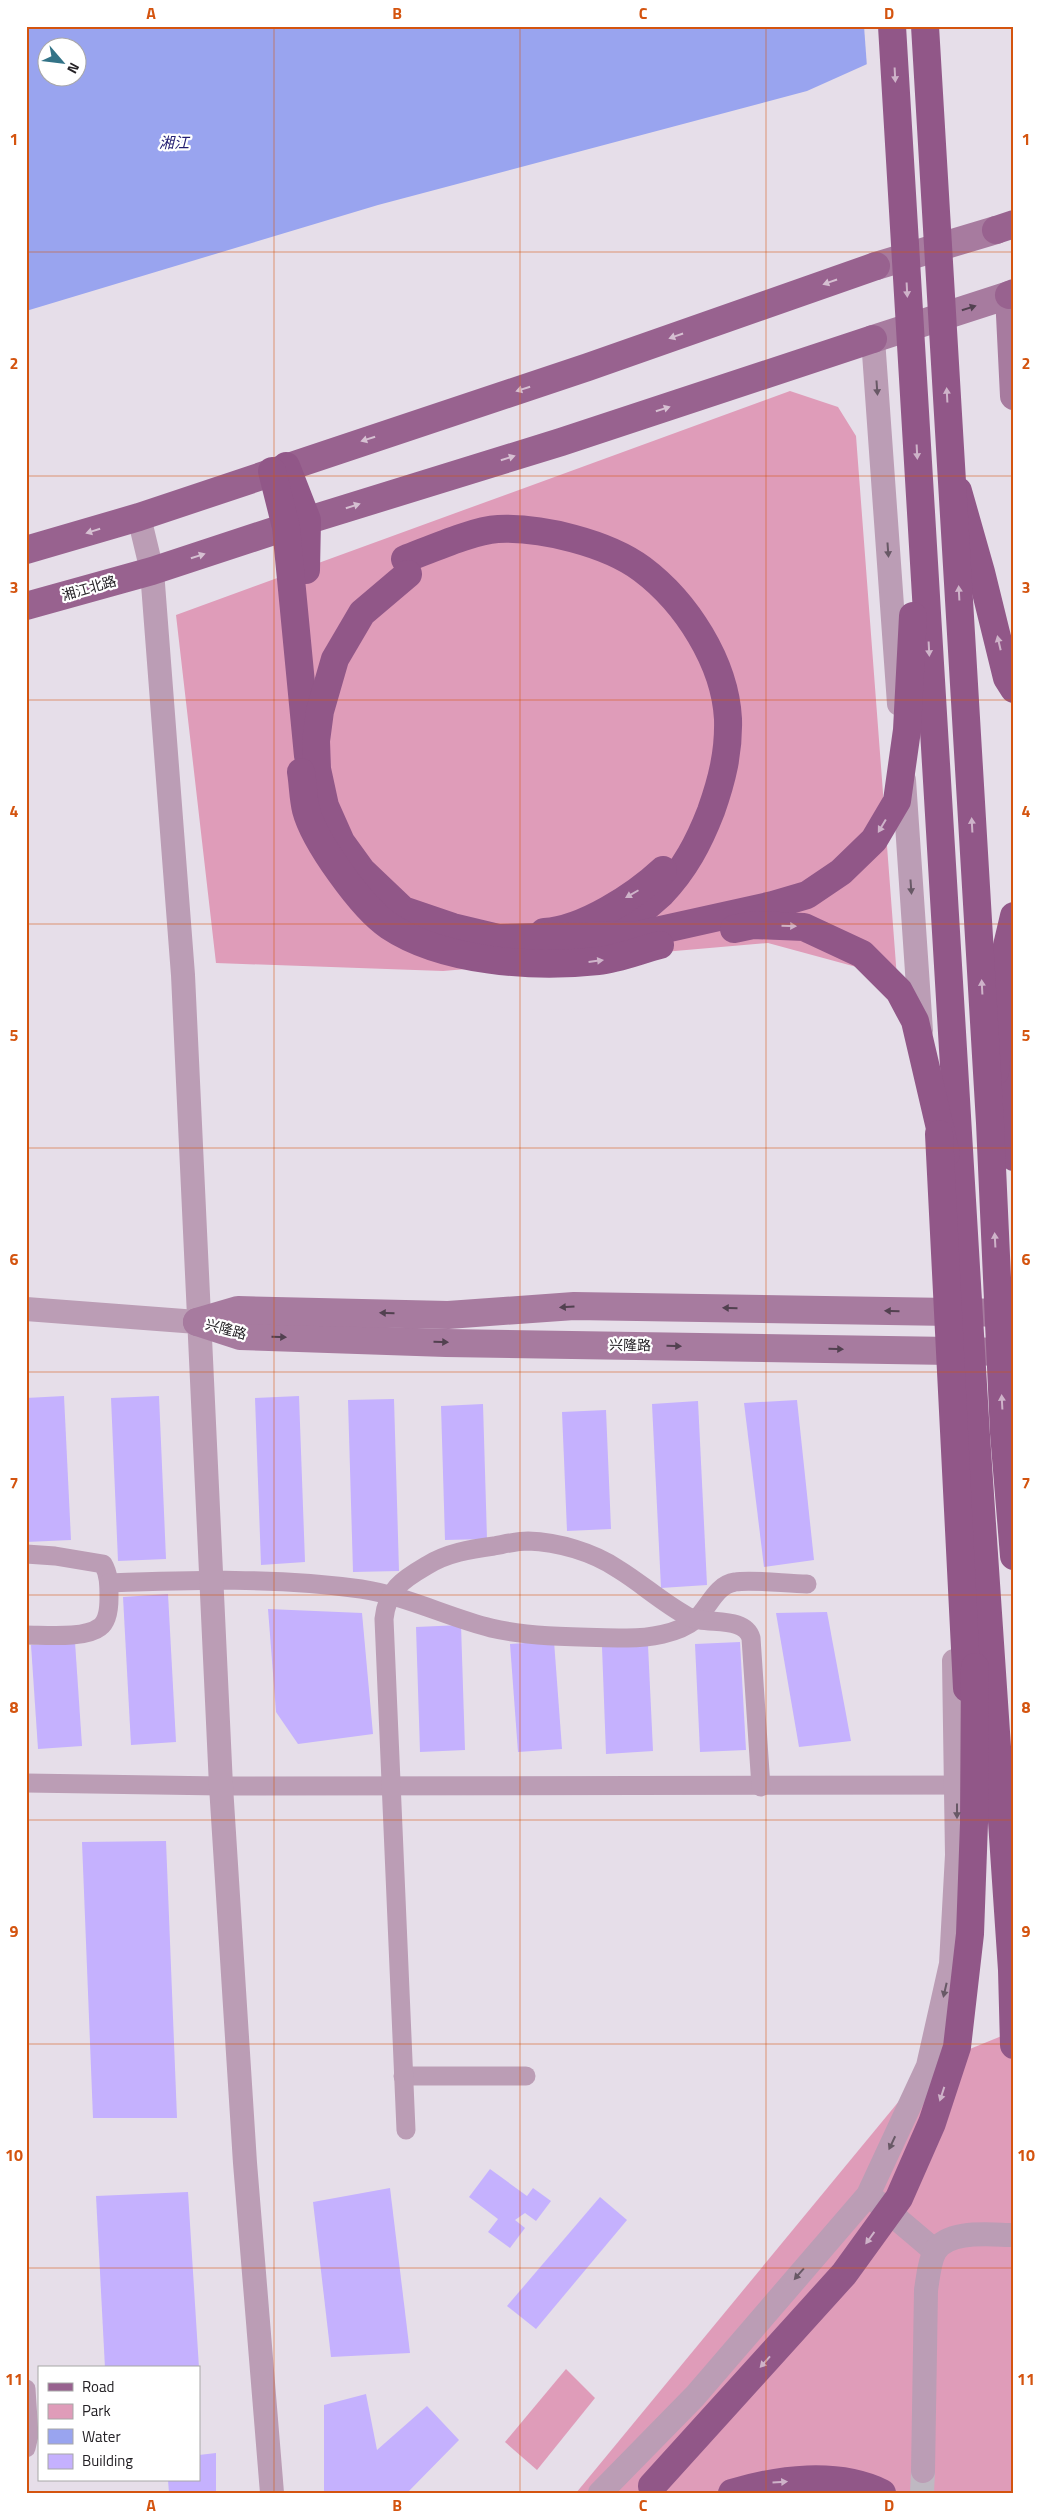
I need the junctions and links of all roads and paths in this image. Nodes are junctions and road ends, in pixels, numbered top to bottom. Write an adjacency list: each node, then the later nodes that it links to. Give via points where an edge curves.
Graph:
1 (892, 26): 9 (highway, one-way to 9, bridge)
2 (925, 26): 8 (highway, one-way to 2, bridge)
3 (1005, 227): 7 (main road, one-way to 7, via 876,266 588,367)
4 (1012, 294): 5 (main road, one-way to 4); 6 (main road)
5 (873, 339): 11 (main road, 湘江北路, one-way to 5, via 561,442); 24 (street, one-way to 24)
6 (1014, 396)
7 (279, 468): 10 (main road); 11 (highway)
8 (951, 469): 15 (highway, one-way to 8, bridge, via 1007,678 982,572); 20 (highway, one-way to 8, bridge)
9 (920, 503): 16 (highway, one-way to 16, bridge, via 907,730 897,801 874,840 841,872 807,895 773,906 638,935 499,938 404,910 362,871 341,842 325,806 317,769 316,741 320,711 335,659 362,613 408,574 478,546 516,542 579,552 602,560 646,587 676,616 698,654 709,695 714,744 710,786 689,835 663,870 643,888 589,919 550,932 506,934 465,924 410,899 377,874 351,838 332,801); 22 (highway, one-way to 22, bridge)
10 (139, 517): 12 (main road, one-way to 12); 13 (street)
11 (296, 524): 13 (main road, 湘江北路, one-way to 11); 16 (highway)
12 (26, 550)
13 (152, 571): 14 (main road, 湘江北路); 26 (street, via 183,975)
14 (26, 606)
15 (1014, 689)
16 (316, 773): 19 (highway, one-way to 19, bridge, via 326,828 341,859 377,901 398,919 448,940 486,949 559,947 598,939 646,909 676,878 700,842 724,778 728,717 714,662 697,630 675,599 641,568 603,549 559,535 497,529 450,542 405,560 365,589 341,616 322,648 310,682 302,721 301,766 306,810 332,862 388,925 423,944 458,954 547,964 600,961 753,925 804,927 862,954 899,991 915,1021)
17 (1014, 916): 18 (highway, via 1006,950)
18 (1003, 988): 20 (highway, bridge); 21 (highway)
19 (938, 1115): 22 (highway, bridge); 46 (highway, bridge)
20 (990, 1123): 29 (highway, one-way to 20, bridge)
21 (1014, 1157)
22 (965, 1238): 30 (highway, bridge)
23 (26, 1309): 26 (street)
24 (941, 1312): 25 (main road, 兴隆路); 26 (main road, 兴隆路, one-way to 26, via 574,1306 448,1315 238,1310); 27 (street)
25 (1014, 1313)
26 (197, 1322): 27 (main road, 兴隆路, one-way to 27, via 240,1336); 34 (street)
27 (943, 1352): 28 (main road, 兴隆路); 44 (street)
28 (1014, 1352)
29 (1004, 1433): 31 (highway, bridge); 33 (highway, bridge)
30 (976, 1435): 46 (highway, bridge); 47 (highway, bridge, via 1012,1970)
31 (1014, 1481)
32 (26, 1554): 35 (street, via 103,1564)
33 (1014, 1556)
34 (210, 1579): 35 (street); 37 (street, via 315,1584); 43 (street)
35 (109, 1583): 39 (street, via 108,1613 101,1627 68,1635)
36 (807, 1584): 38 (street, via 735,1582 716,1593)
37 (391, 1595): 38 (street, via 457,1618 525,1634 629,1638 664,1634); 38 (street, via 401,1582 440,1557 526,1541 554,1543 616,1567); 41 (street, via 385,1604 384,1619)
38 (695, 1620): 45 (street, via 730,1623 749,1632)
39 (26, 1635)
40 (26, 1783): 43 (street)
41 (391, 1784): 43 (street); 45 (street); 48 (street)
42 (1014, 1785): 44 (street)
43 (220, 1786): 58 (street, via 244,2154)
44 (958, 1786): 45 (street); 51 (street, one-way to 51, via 951,1964 928,2066)
45 (761, 1787)
46 (974, 1823): 57 (highway, one-way to 57, bridge, via 970,1934 957,2047 932,2123 899,2198 844,2274)
47 (1014, 2045)
48 (403, 2076): 49 (street); 50 (street)
49 (526, 2076)
50 (406, 2130)
51 (868, 2195): 53 (street); 59 (street, one-way to 59, via 694,2396)
52 (1014, 2235): 53 (street, via 956,2238)
53 (935, 2251): 56 (street, via 926,2290)
54 (26, 2389): 55 (street, via 29,2435)
55 (26, 2448)
56 (923, 2471)
57 (649, 2490)
58 (272, 2493)
59 (600, 2493)
60 (732, 2493): 61 (highway, one-way to 61, via 765,2483 820,2479 868,2486)
61 (882, 2493)

